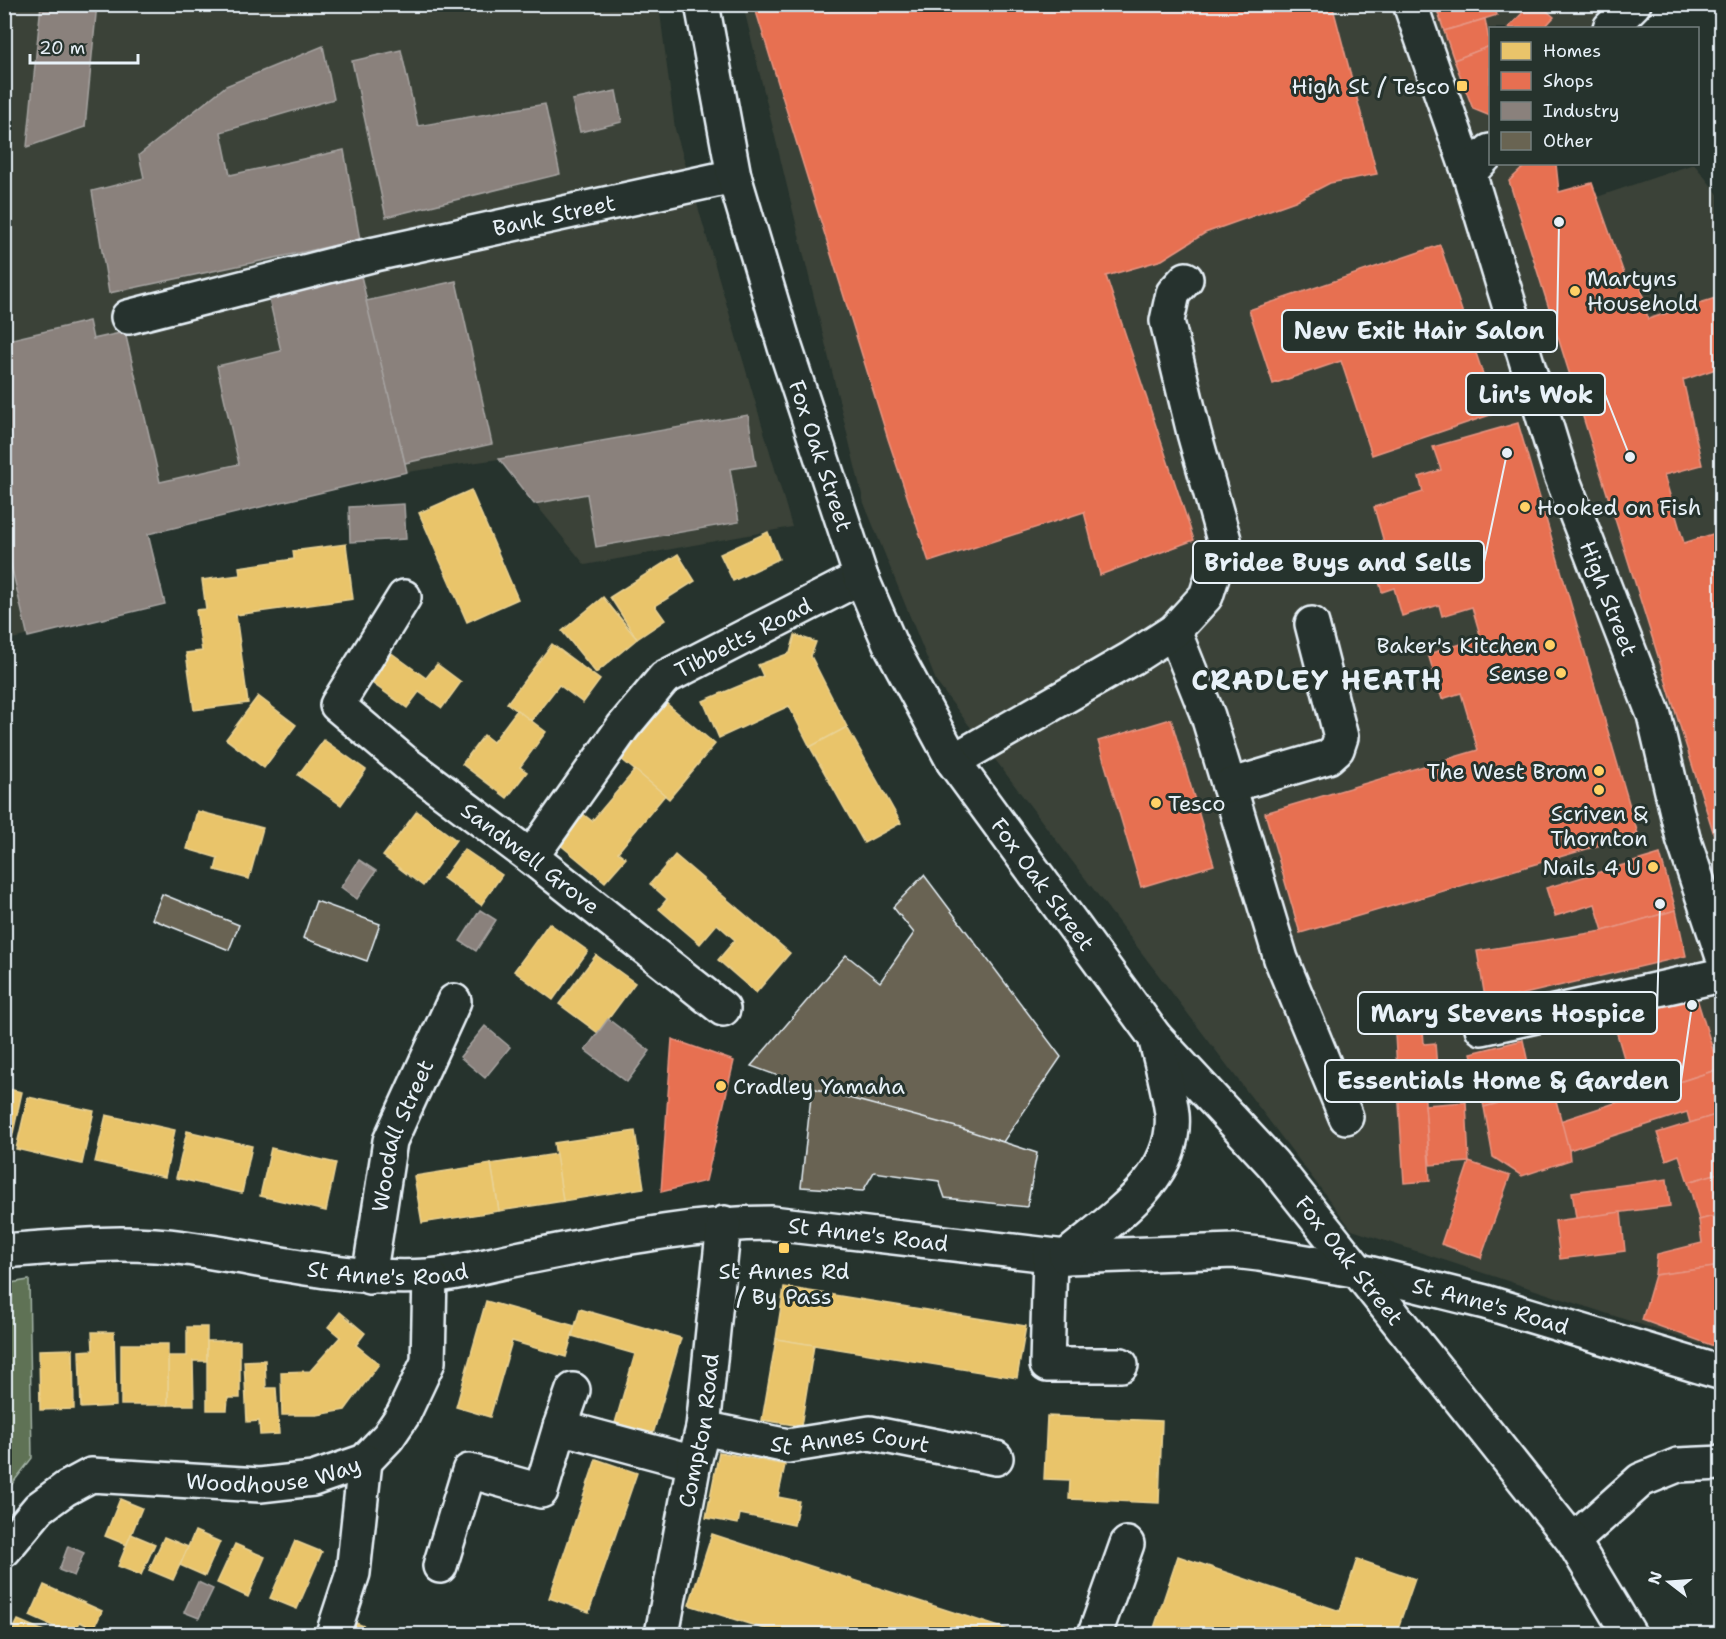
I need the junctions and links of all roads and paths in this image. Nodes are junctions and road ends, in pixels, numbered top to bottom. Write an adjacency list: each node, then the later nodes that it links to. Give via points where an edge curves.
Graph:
1 (702, 4): 6 (street, Fox Oak Street)
2 (1410, 4): 5 (street, High Street)
3 (1634, 4): 4 (street)
4 (1611, 27)
5 (1480, 162): 16 (street, High Street, via 1561,475 1654,715 1683,838)
6 (734, 176): 8 (street, Bank Street, via 375,254); 9 (street, Fox Oak Street, via 785,347)
7 (1186, 279): 12 (street, via 1173,293 1167,321 1224,540 1206,596)
8 (128, 317)
9 (861, 577): 13 (street, Fox Oak Street, via 890,644); 15 (street, Tibbetts Road, via 664,678 623,727)
10 (404, 597): 15 (street, Sandwell Grove, via 337,705 408,765)
11 (1312, 624): 14 (street, via 1341,737 1337,749 1328,758)
12 (1174, 631): 13 (street); 14 (street, via 1208,716)
13 (953, 761): 21 (street, Fox Oak Street)
14 (1229, 786): 22 (street, via 1281,959)
15 (531, 857): 19 (street, Sandwell Grove)
16 (1722, 954)
17 (1722, 975): 20 (street)
18 (454, 1001): 28 (street, Woodall Street, via 390,1141)
19 (723, 1009)
20 (1482, 1028)
21 (1155, 1037): 25 (street, via 1172,1116 1166,1155 1143,1190); 26 (street, Fox Oak Street, via 1273,1164)
22 (1346, 1117)
23 (724, 1223): 25 (street, St Anne's Road, via 772,1223); 27 (street, St Anne's Road); 33 (street, Compton Road)
24 (4, 1251): 28 (street, St Anne's Road, via 128,1244 183,1248)
25 (1058, 1256): 26 (street, St Anne's Road, via 1234,1251); 29 (street, via 1047,1365)
26 (1360, 1271): 30 (street, St Anne's Road, via 1485,1302); 38 (street, Fox Oak Street)
27 (430, 1276): 28 (street, St Anne's Road); 35 (street, Woodhouse Way, via 428,1362 403,1415)
28 (369, 1277)
29 (1121, 1365)
30 (1722, 1373)
31 (573, 1390): 32 (street)
32 (560, 1427): 36 (street); 41 (street, via 541,1491 469,1471)
33 (703, 1428): 34 (street, St Annes Court, via 788,1446 870,1433); 36 (street, Compton Road)
34 (996, 1458)
35 (365, 1461): 40 (street, Woodhouse Way, via 313,1479 260,1485 91,1475 39,1508); 43 (street, via 353,1573)
36 (694, 1462): 42 (street, Compton Road)
37 (1722, 1464): 38 (street, via 1678,1465 1641,1480)
38 (1573, 1541): 45 (street, Fox Oak Street)
39 (1127, 1544): 44 (street)
40 (4, 1550)
41 (440, 1566)
42 (668, 1633)
43 (333, 1635)
44 (1095, 1635)
45 (1629, 1635)

